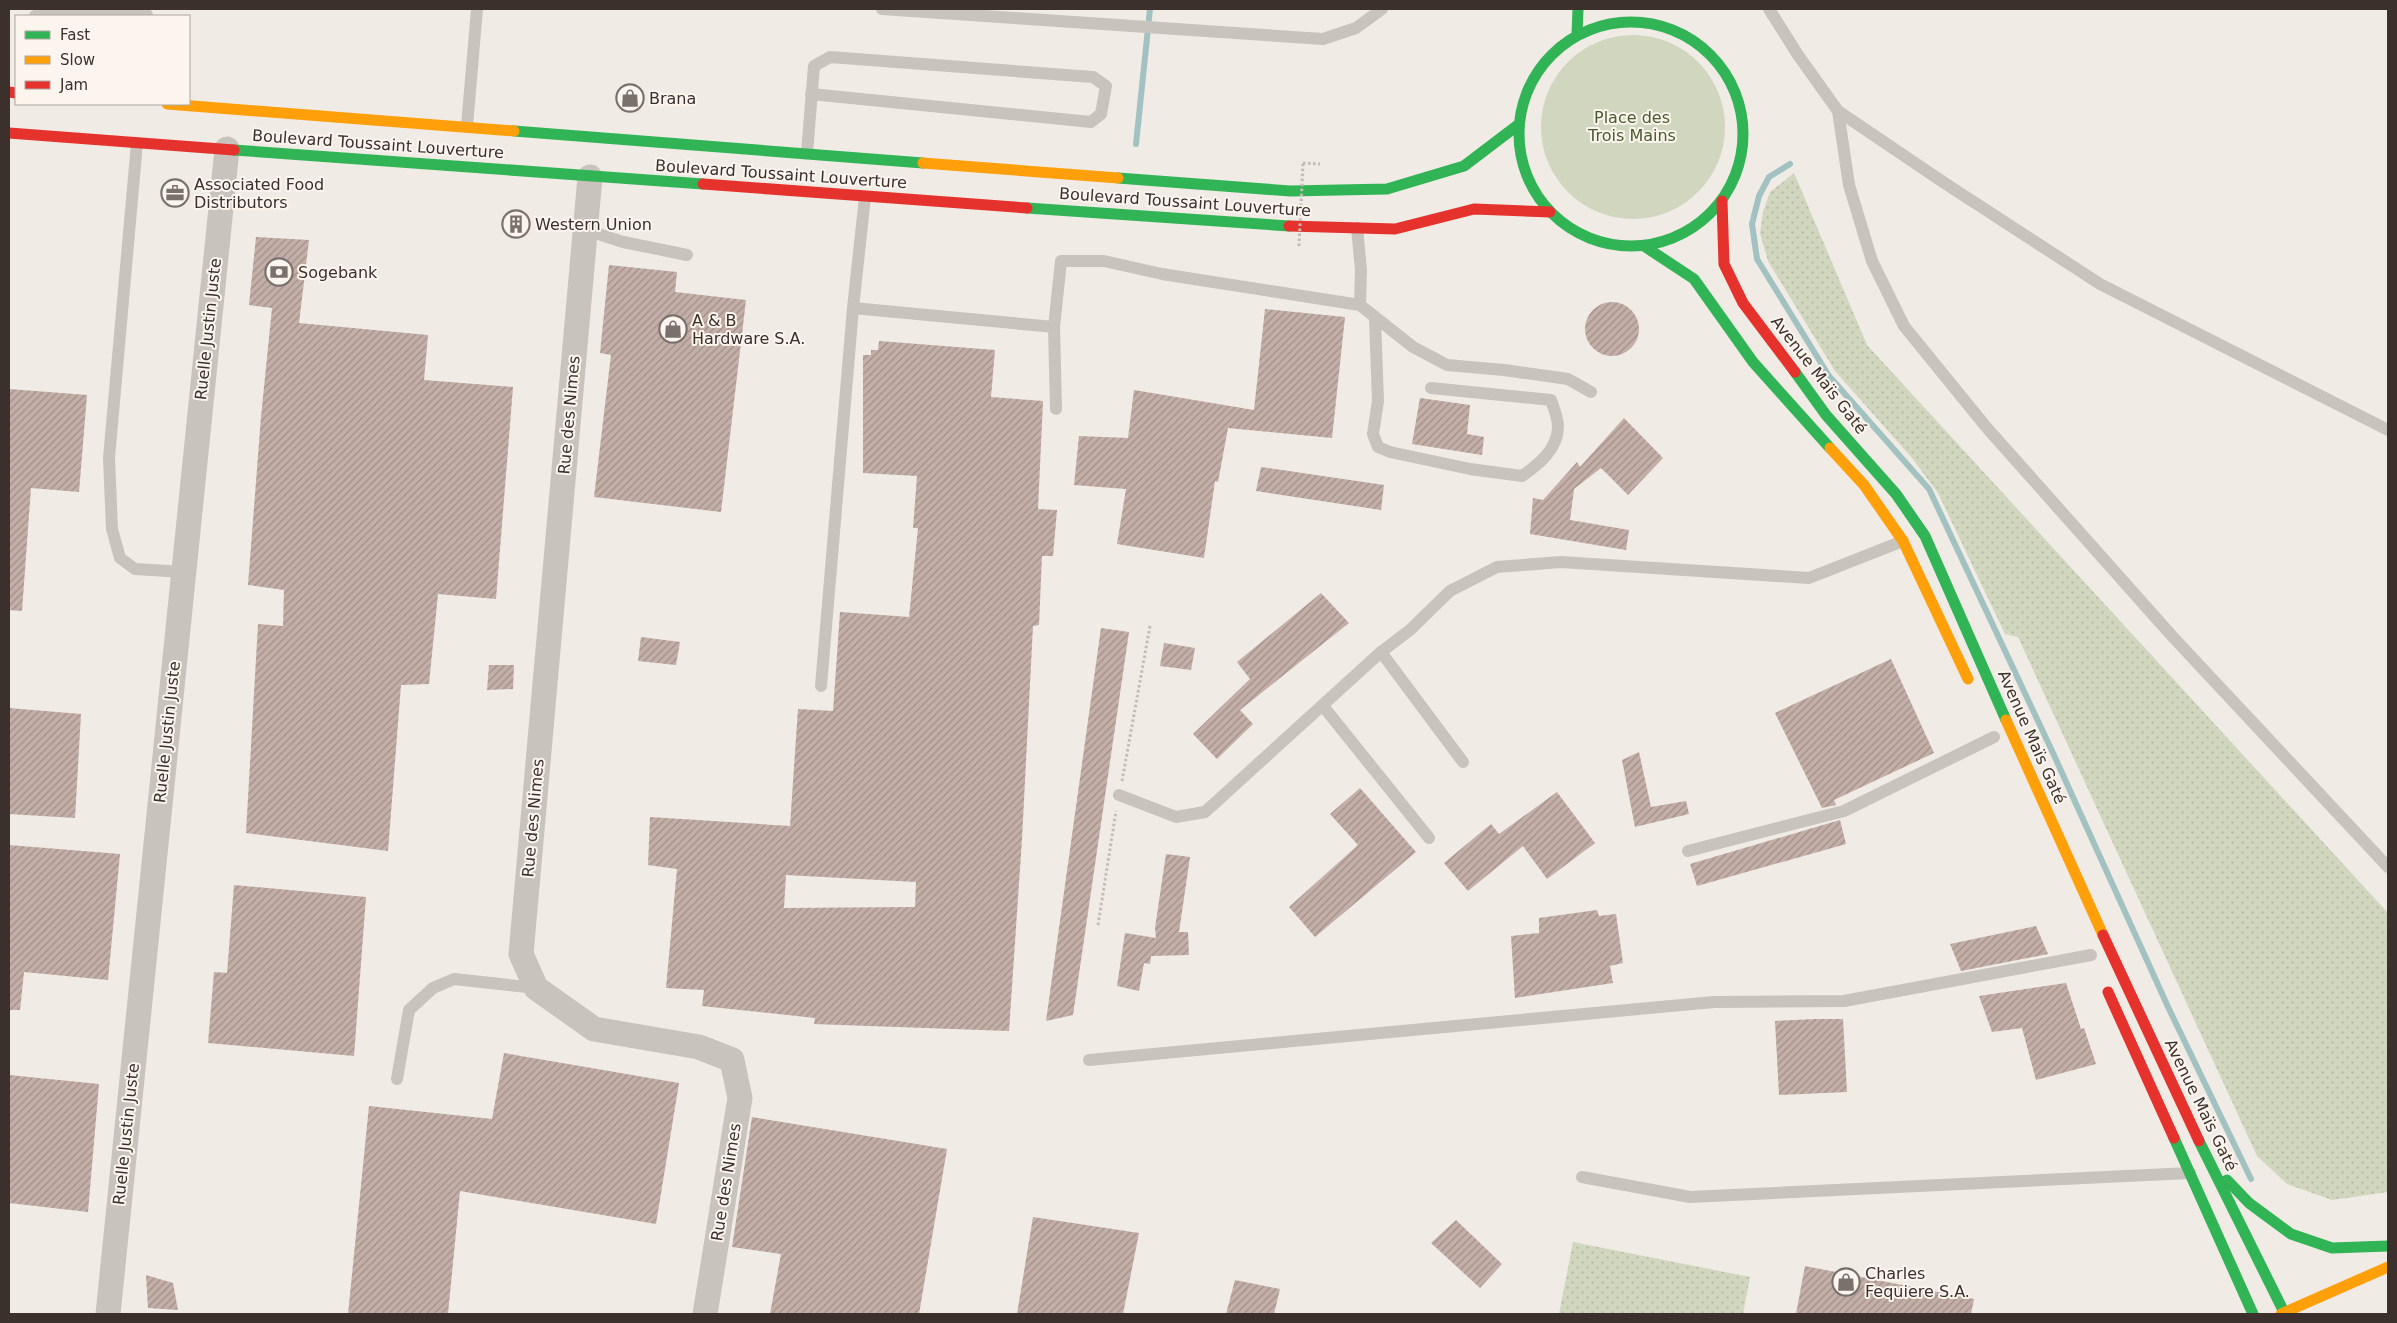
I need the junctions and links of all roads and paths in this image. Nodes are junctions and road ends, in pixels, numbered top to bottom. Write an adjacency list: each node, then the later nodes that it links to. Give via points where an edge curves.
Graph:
1 (477, 9): 15 (lane)
2 (882, 9): 3 (lane, via 1323,39 1356,28)
3 (1382, 9)
4 (1578, 9): 10 (main road)
5 (1654, 9): 9 (main road)
6 (1769, 9): 13 (lane)
7 (42, 15): 8 (lane)
8 (147, 15)
9 (1662, 26): 10 (main road, via 1633,22 1604,25); 23 (main road, via 1694,41 1720,66 1737,98 1743,133 1740,160)
10 (1577, 35): 14 (main road, via 1548,58 1527,89)
11 (811, 94): 11 (lane, via 1091,122 1101,114 1106,86 1093,77 830,57 814,66); 19 (lane)
12 (181, 105): 15 (main road, Boulevard Toussaint Louverture)
13 (1838, 111): 37 (lane, via 2100,284); 50 (lane, via 1849,185 1872,261 1904,326 1987,428 2166,628)
14 (1518, 125): 19 (main road, Boulevard Toussaint Louverture, via 1464,166 1386,189 1290,190); 24 (main road, via 1521,157 1529,179)
15 (467, 126): 19 (main road, Boulevard Toussaint Louverture)
16 (9, 133): 17 (main road, Boulevard Toussaint Louverture)
17 (137, 143): 18 (main road, Boulevard Toussaint Louverture); 39 (lane, via 109,458 112,529 120,558 135,569)
18 (227, 149): 21 (main road, Boulevard Toussaint Louverture); 39 (street, Ruelle Justin Juste)
19 (807, 152)
20 (1304, 163): 27 (path, bridge)
21 (590, 177): 22 (main road, Boulevard Toussaint Louverture); 26 (street, Rue des Nimes)
22 (865, 197): 25 (main road, Boulevard Toussaint Louverture, via 1277,226); 31 (lane)
23 (1722, 201): 28 (main road, via 1700,223 1674,238); 57 (main road, Avenue Maïs Gaté, via 1724,264 1743,303 1826,415 1896,494 1926,536 2061,843)
24 (1550, 212): 25 (main road, Boulevard Toussaint Louverture, via 1474,209 1395,229); 28 (main road, via 1578,233 1594,239 1610,244)
25 (1357, 228): 30 (lane)
26 (586, 230): 29 (lane, via 623,242); 54 (street, Rue des Nimes, via 521,954)
27 (1299, 246)
28 (1644, 246): 38 (main road, via 1694,279 1753,362 1864,485)
29 (687, 255)
30 (1360, 305): 32 (lane); 33 (lane, via 1104,261 1061,261)
31 (852, 308): 33 (lane); 42 (lane)
32 (1375, 319): 34 (lane, via 1378,401 1372,434 1378,447 1390,452 1522,476 1540,464 1549,453 1558,428 1551,400); 35 (lane, via 1446,366 1568,379)
33 (1054, 327): 36 (lane)
34 (1431, 388)
35 (1591, 392)
36 (1056, 408)
37 (2388, 430)
38 (1902, 541): 41 (lane, via 1809,578 1561,562 1497,567 1450,591 1410,630); 43 (main road)
39 (184, 572): 62 (street, Ruelle Justin Juste)
40 (1150, 626): 47 (path)
41 (1381, 652): 44 (lane); 46 (lane)
42 (821, 686)
43 (1971, 686)
44 (1323, 706): 47 (lane, via 1205,812 1176,816); 48 (lane)
45 (1994, 737): 49 (lane, via 1844,811)
46 (1463, 762)
47 (1119, 795): 51 (path)
48 (1429, 838)
49 (1688, 851)
50 (2388, 867)
51 (1098, 925)
52 (2091, 955): 55 (lane, via 1844,1001 1714,1002)
53 (2104, 982): 58 (main road)
54 (536, 988): 56 (lane, via 454,979 433,988 409,1010); 63 (street, Rue des Nimes, via 594,1029 699,1047 732,1060 740,1098)
55 (1089, 1060)
56 (397, 1079)
57 (2211, 1164): 60 (main road, via 2250,1203 2291,1234 2332,1248); 65 (main road, Avenue Maïs Gaté)
58 (2190, 1173): 59 (lane, via 1690,1197); 64 (main road)
59 (1582, 1176)
60 (2388, 1246)
61 (2388, 1267): 65 (main road)
62 (108, 1314)
63 (704, 1314)
64 (2253, 1314)
65 (2284, 1314)

